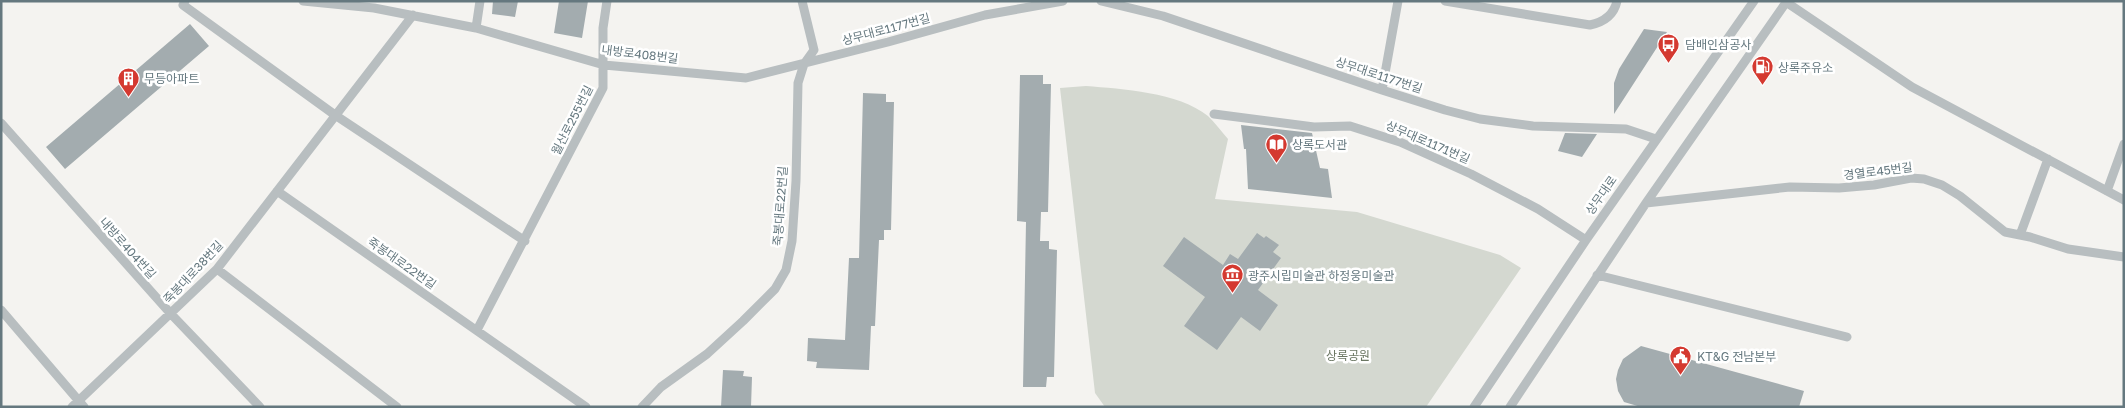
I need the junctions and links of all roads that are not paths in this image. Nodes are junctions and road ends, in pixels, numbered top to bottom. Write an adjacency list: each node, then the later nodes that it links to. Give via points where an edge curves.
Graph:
1 (185, 1): 20 (street, via 183,5)
2 (303, 1): 12 (street, 내방로408번길)
3 (480, 1): 15 (street)
4 (607, 1): 17 (street, 월산로255번길, via 603,28)
5 (802, 1): 16 (street, 죽봉대로22번길, via 814,50)
6 (1063, 1): 16 (street, 상무대로1177번길, via 985,15)
7 (1101, 1): 18 (street, 상무대로1177번길, via 1163,16)
8 (1398, 1): 18 (street)
9 (1445, 1): 13 (street, via 1590,25 1602,22)
10 (1754, 1): 22 (street, 상무대로)
11 (1787, 2): 24 (street, via 1912,87); 28 (street)
12 (374, 5): 14 (street, 내방로408번길)
13 (1616, 6)
14 (413, 15): 15 (street, 내방로408번길); 20 (street, 죽봉대로38번길)
15 (476, 28): 17 (street, 내방로408번길)
16 (804, 64): 17 (street, 내방로408번길, via 746,78); 43 (street, 죽봉대로22번길, via 798,83 792,241 786,270 775,289 743,321 707,354 661,387)
17 (604, 65): 31 (street, 월산로255번길, via 603,88)
18 (1382, 90): 22 (street, 상무대로1177번길, via 1445,110 1506,124 1626,129)
19 (1214, 114): 30 (street, 상무대로1171번길, via 1314,127 1350,126 1400,142 1480,178 1538,209)
20 (335, 115): 25 (street, 죽봉대로38번길); 31 (street)
21 (1, 123): 36 (street, 내방로404번길)
22 (1656, 140): 30 (street, 상무대로)
23 (2124, 144): 26 (street)
24 (2048, 159): 26 (street); 29 (street)
25 (277, 191): 33 (street, 죽봉대로38번길); 37 (street, 죽봉대로22번길)
26 (2107, 191): 27 (street)
27 (2124, 200)
28 (1646, 203): 29 (street, 경열로45번길, via 1790,187 1838,188 1924,179 1960,196 2005,232); 34 (street)
29 (2020, 235): 32 (street, 경열로45번길, via 2068,249)
30 (1586, 240): 44 (street, 상무대로)
31 (525, 241): 37 (street, 월산로255번길)
32 (2124, 257)
33 (217, 268): 36 (street, 죽봉대로38번길); 41 (street)
34 (1597, 275): 38 (street); 45 (street)
35 (1, 310): 39 (street)
36 (170, 314): 39 (street, 죽봉대로38번길); 40 (street, 내방로404번길)
37 (477, 330): 42 (street, 죽봉대로22번길)
38 (1846, 337)
39 (78, 405)
40 (260, 407)
41 (397, 407)
42 (586, 407)
43 (642, 407)
44 (1474, 407)
45 (1510, 407)

